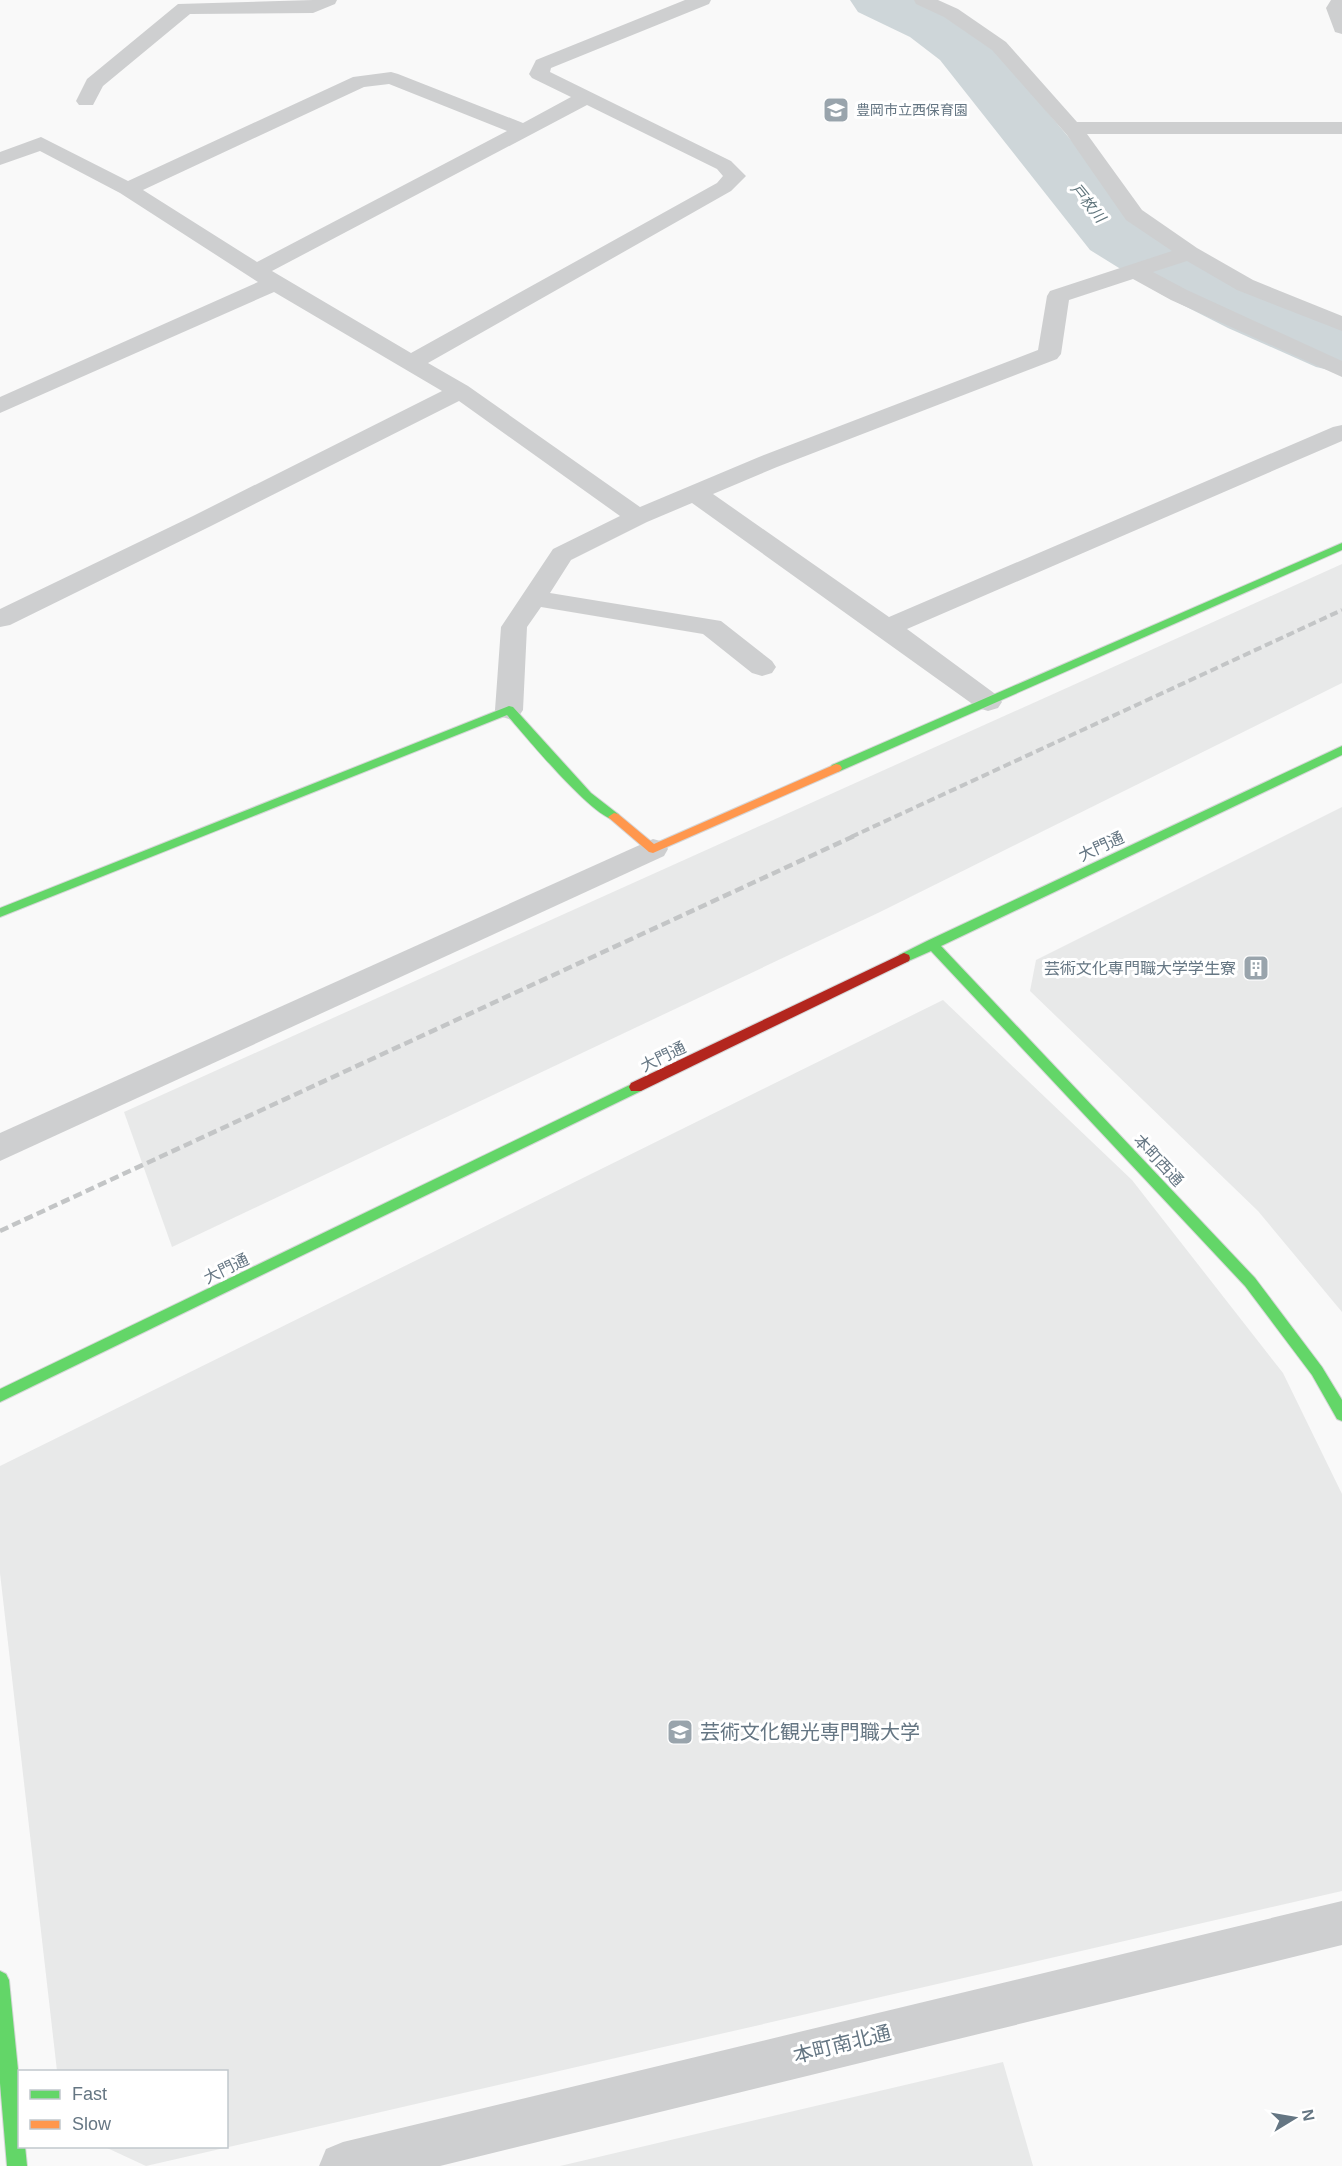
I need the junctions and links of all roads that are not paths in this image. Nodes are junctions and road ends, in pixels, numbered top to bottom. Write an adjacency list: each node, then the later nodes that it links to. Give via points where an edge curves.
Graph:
1 (328, 0): 5 (street, via 313,7)
2 (702, 0): 7 (street, via 543,64 539,74)
3 (923, 0): 9 (street, via 951,13 999,46)
4 (1341, 0): 6 (street, via 1335,8)
5 (267, 4): 8 (street, via 185,8 94,83)
6 (1342, 28)
7 (587, 97): 11 (street); 18 (street, via 724,165 735,176 724,187)
8 (86, 101)
9 (1071, 128): 10 (street); 14 (street, via 1134,215)
10 (1342, 128)
11 (523, 130): 13 (street, via 391,78 360,81); 16 (street)
12 (0, 159): 13 (street, via 41,143)
13 (127, 189): 16 (street)
14 (1189, 253): 15 (street); 17 (street, via 1245,285)
15 (1135, 271): 19 (street); 23 (street, via 1058,296 1049,354 768,462)
16 (266, 277): 18 (street); 21 (street)
17 (1342, 324)
18 (412, 362): 20 (street)
19 (1342, 370)
20 (460, 391): 24 (street); 27 (street)
21 (0, 406)
22 (1342, 432): 28 (street)
23 (696, 494): 24 (street); 28 (street)
24 (638, 518): 26 (street, via 561,555)
25 (1342, 546): 30 (street)
26 (534, 598): 29 (street, via 711,627); 31 (street, via 514,627)
27 (0, 619)
28 (887, 628): 30 (street)
29 (762, 667)
30 (988, 702): 33 (street)
31 (509, 710): 33 (street, via 587,796); 34 (street)
32 (1342, 750): 35 (street, 大門通)
33 (653, 849): 36 (street)
34 (0, 913)
35 (932, 944): 37 (street, 大門通); 38 (street, 本町西通, via 1250,1282 1317,1371)
36 (0, 1148)
37 (0, 1396)
38 (1342, 1414)
39 (1342, 1923): 42 (street, 本町南北通)
40 (0, 1980): 41 (street)
41 (17, 2166)
42 (343, 2166)

